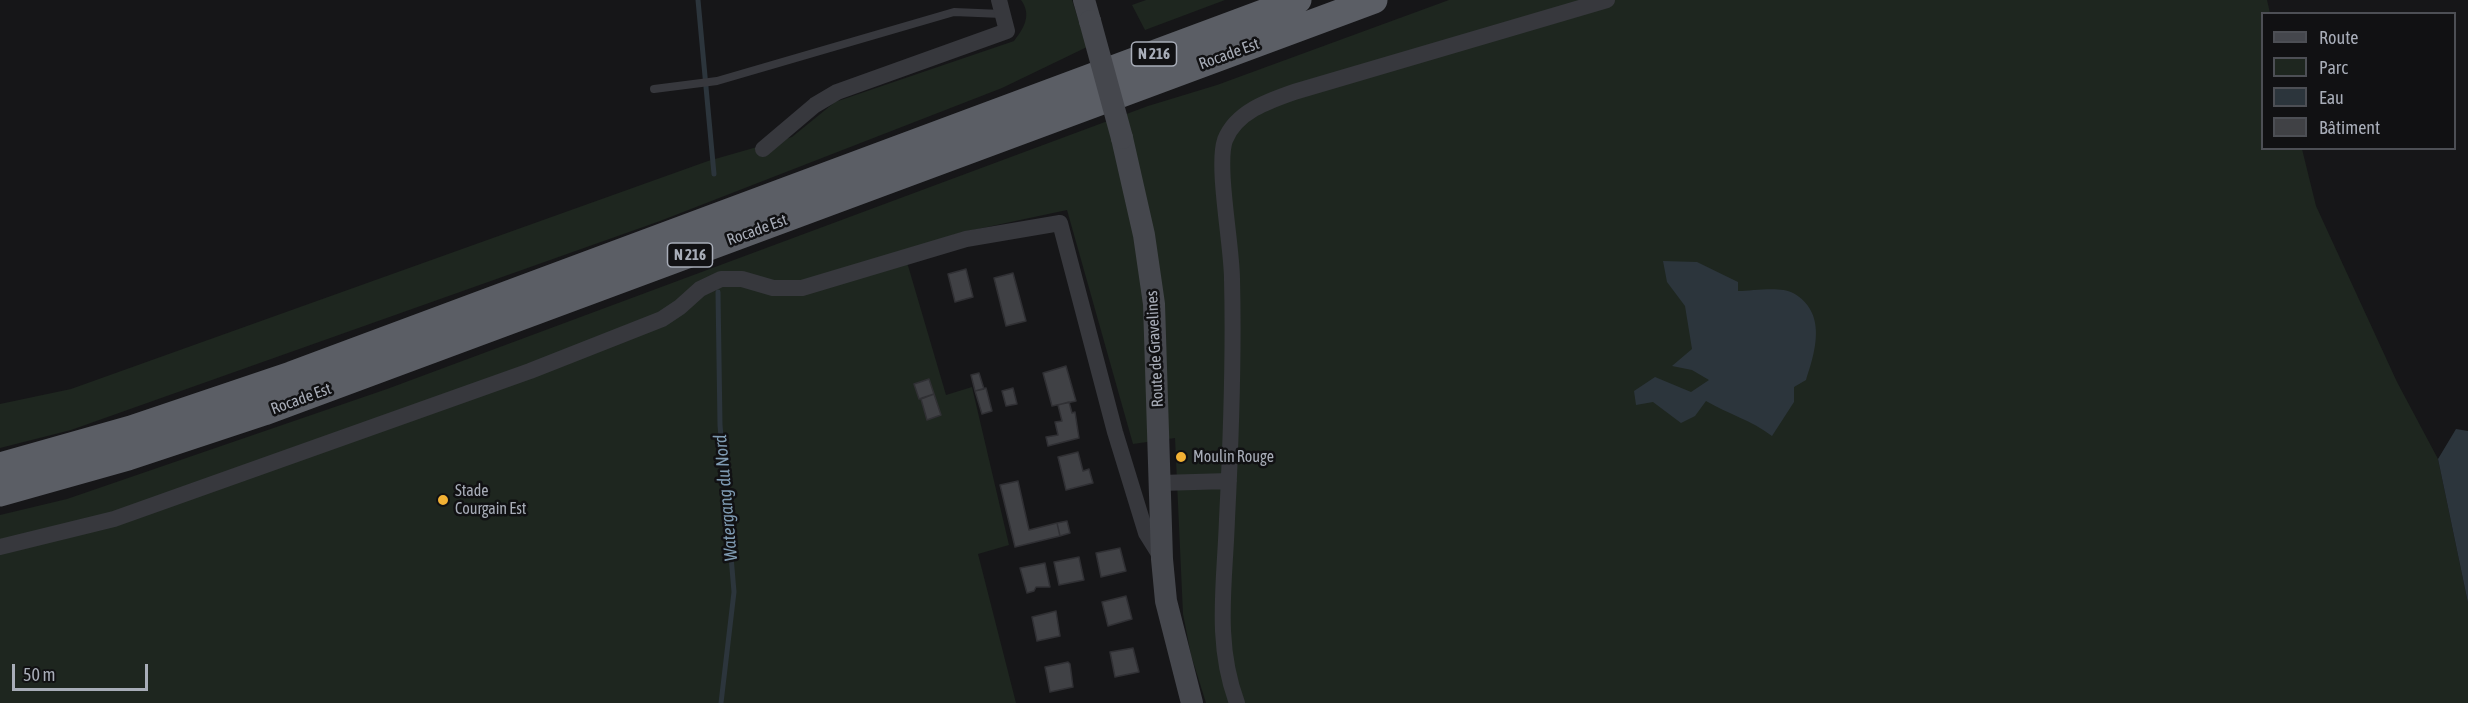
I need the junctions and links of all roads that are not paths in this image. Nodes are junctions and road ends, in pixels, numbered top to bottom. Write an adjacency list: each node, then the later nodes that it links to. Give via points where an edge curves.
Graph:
1 (1298, 0): 8 (highway, Rocade Est / N 216, via 291,375 141,426)
2 (1374, 0): 11 (highway, Rocade Est / N 216, via 264,412 139,454)
3 (1607, 0): 9 (street, via 1294,92 1256,108 1231,129 1222,156 1232,279)
4 (1000, 7): 6 (lane, via 954,12 717,81); 7 (street, via 1007,31 837,92 815,105)
5 (1087, 11): 10 (main road, Route de Gravelines, bridge, via 1122,138 1152,287)
6 (654, 89)
7 (763, 149)
8 (0, 466)
9 (1228, 482): 10 (street); 15 (street, via 1221,626)
10 (1160, 483): 13 (main road, Route de Gravelines)
11 (0, 493)
12 (0, 547): 13 (street, via 114,519 530,371 662,319 700,289 721,279 742,279 773,288 802,288 966,239 1060,223 1133,494 1146,533)
13 (1162, 559): 14 (main road, Route de Gravelines, via 1171,627)
14 (1192, 703)
15 (1237, 703)

